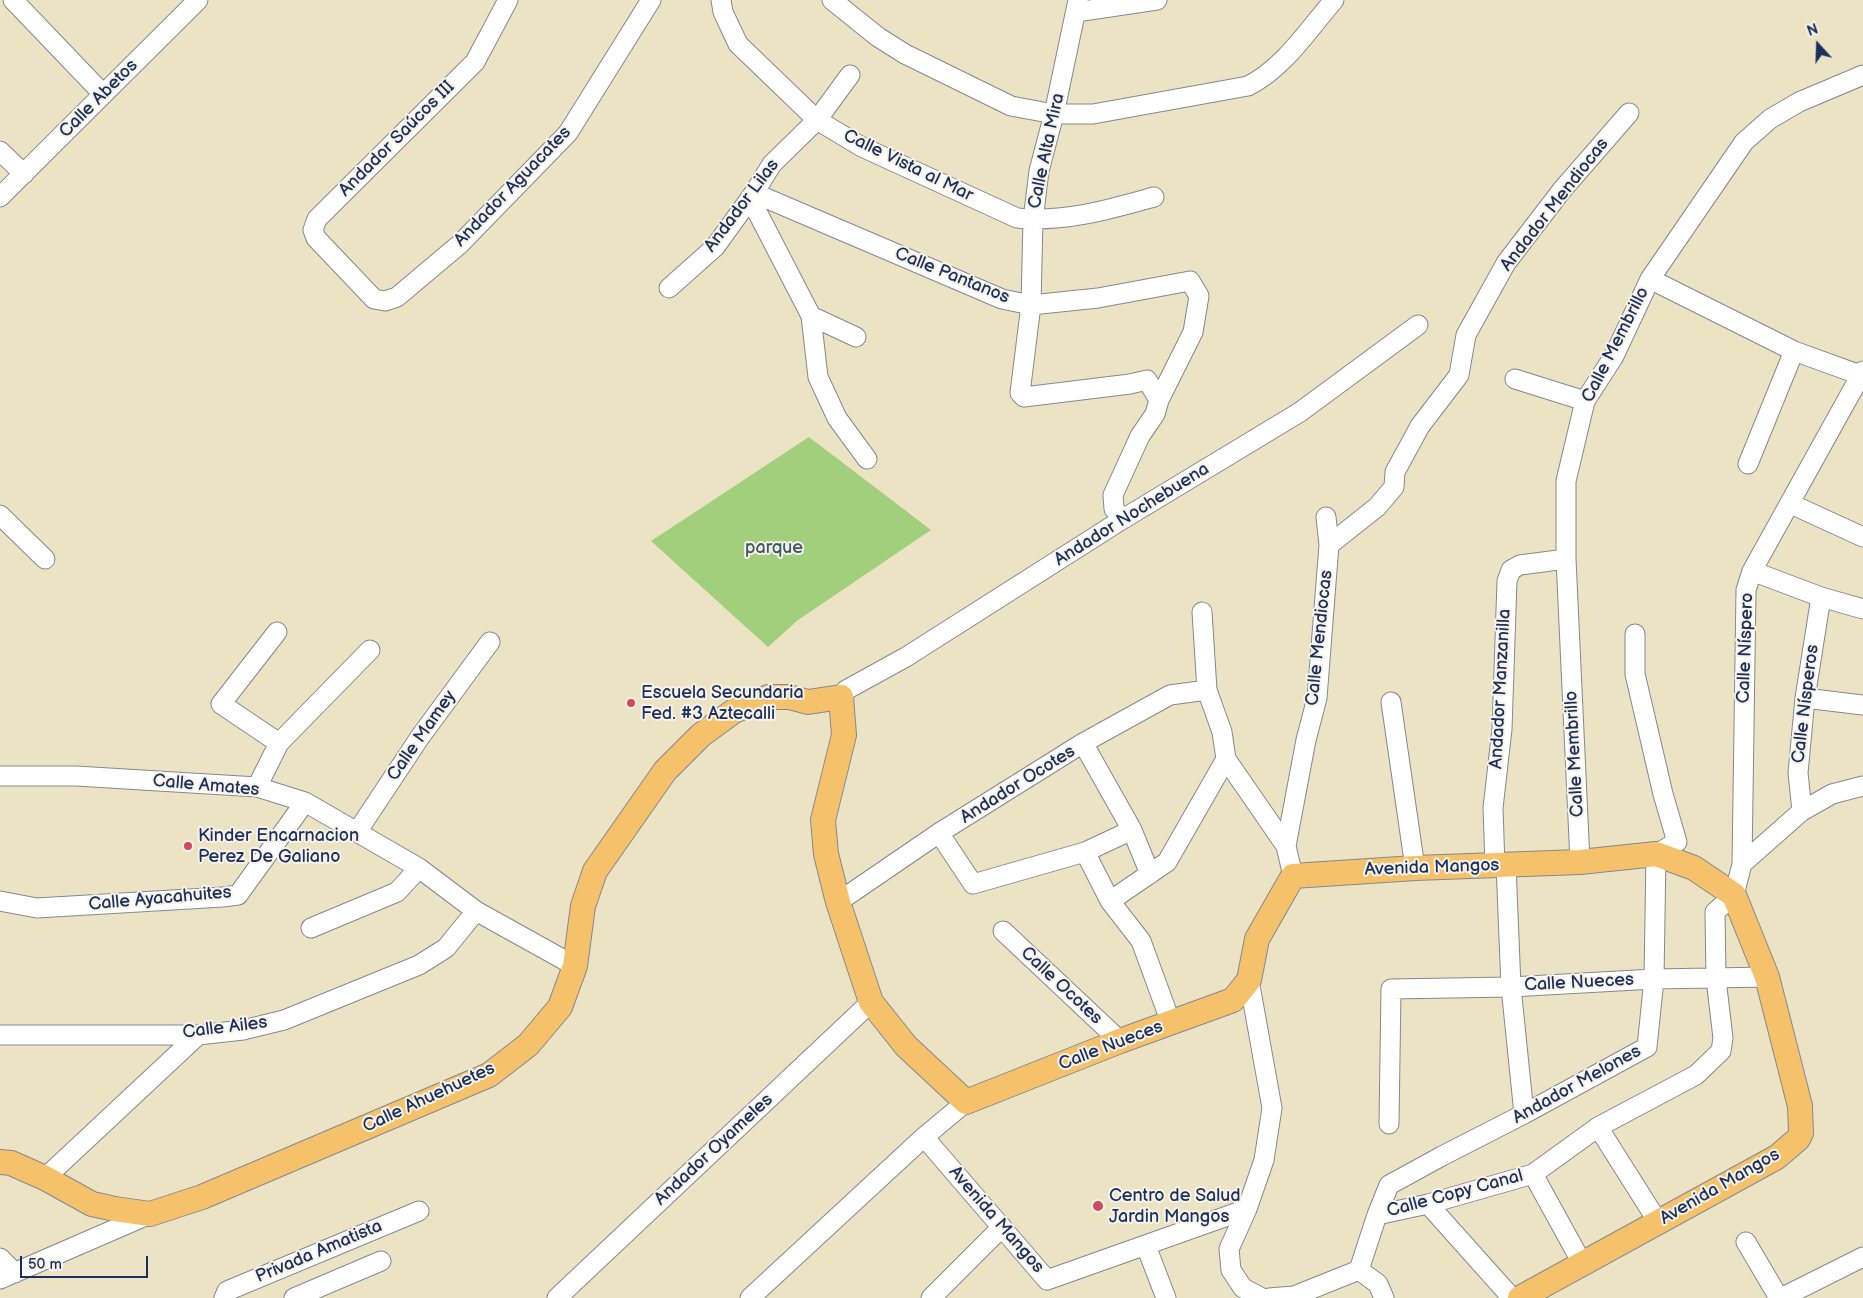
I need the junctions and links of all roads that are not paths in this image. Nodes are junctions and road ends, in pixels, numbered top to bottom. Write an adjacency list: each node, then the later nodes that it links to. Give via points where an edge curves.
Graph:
1 (13, 0): 12 (street)
2 (508, 0): 22 (street, Andador Saúcos III, via 475,62 317,219)
3 (651, 0): 22 (street, Andador Aguacates, via 568,133 460,244 397,297 385,301 374,299 316,238)
4 (721, 0): 15 (street, Calle Vista al Mar, via 738,44)
5 (832, 0): 14 (street, via 905,54 1011,106)
6 (1156, 0): 9 (street)
7 (1334, 0): 14 (street, via 1278,64 1248,86 1093,114)
8 (190, 2): 12 (street, Calle Abetos)
9 (1077, 6): 14 (street, Calle Alta Mira)
10 (850, 75): 15 (street, Andador Lilas)
11 (1863, 75): 23 (street, Calle Membrillo, via 1799,102 1770,119 1744,142)
12 (103, 94): 17 (street, Calle Abetos)
13 (1628, 113): 41 (street, Andador Mendiocas, via 1562,190 1506,263 1466,335 1459,375 1420,426 1395,472 1394,487 1377,507)
14 (1054, 114): 21 (street, Calle Alta Mira, via 1039,171)
15 (817, 120): 18 (street, Andador Lilas, via 772,164); 21 (street, Calle Vista al Mar, via 871,151 1017,218)
16 (0, 151): 17 (street)
17 (24, 174): 20 (street, Calle Abetos)
18 (752, 196): 24 (street, Andador Lilas, via 715,247); 25 (street, Calle Pantanos, via 1002,299); 26 (street)
19 (1154, 197): 21 (street, Calle Vista al Mar, via 1096,212)
20 (0, 198)
21 (1033, 220): 25 (street, Calle Alta Mira)
22 (313, 230)
23 (1650, 279): 29 (street); 33 (street, Calle Membrillo, via 1614,356)
24 (669, 288)
25 (1031, 305): 32 (street, Calle Alta Mira, via 1020,393 1024,398 1147,380); 32 (street, Calle Pantanos, via 1098,298 1190,281 1199,296 1192,332)
26 (811, 316): 28 (street); 34 (street, via 818,376 837,418)
27 (1418, 325): 39 (street, Andador Nochebuena, via 1300,412)
28 (856, 337)
29 (1794, 351): 30 (street); 35 (street)
30 (1862, 374): 36 (street, Calle Níspero)
31 (1515, 379): 33 (street)
32 (1159, 400): 39 (street, via 1155,414 1140,436 1113,495 1114,509)
33 (1585, 401): 43 (street, Calle Membrillo, via 1566,481)
34 (867, 459)
35 (1748, 464)
36 (1791, 504): 40 (street); 44 (street, Calle Níspero)
37 (0, 515): 42 (street)
38 (1326, 518): 41 (street, Calle Mendiocas)
39 (1123, 519): 53 (street, Andador Nochebuena, via 906,657 846,690)
40 (1863, 537)
41 (1329, 545): 68 (street, Calle Mendiocas, via 1317,698)
42 (45, 559)
43 (1566, 559): 71 (street, Calle Membrillo); 73 (street, Andador Manzanilla, via 1520,565 1511,570 1507,581 1502,729 1493,808)
44 (1752, 571): 45 (street); 72 (street, Calle Níspero, via 1746,590)
45 (1821, 597): 46 (street); 54 (street, Calle Nísperos)
46 (1863, 609)
47 (1202, 612): 52 (street)
48 (277, 632): 57 (street, via 221,704)
49 (1635, 634): 70 (street, via 1635,674 1677,842)
50 (490, 642): 66 (street, Calle Mamey, via 420,737)
51 (370, 650): 57 (street)
52 (1207, 690): 58 (street, Andador Ocotes, via 1170,695); 59 (street, via 1222,732)
53 (841, 697): 81 (main road, via 844,735 823,820 826,854); 85 (main road, Calle Ahuehuetes, via 808,702 790,697 768,697 734,711 701,735 665,771 594,871 583,906)
54 (1805, 698): 56 (street); 64 (street, Calle Nísperos, via 1798,773)
55 (1391, 702): 75 (street)
56 (1863, 705)
57 (279, 742): 62 (street)
58 (1083, 743): 65 (street); 67 (street, Andador Ocotes)
59 (1226, 759): 68 (street); 76 (street, via 1167,862)
60 (0, 776): 62 (street, Calle Amates, via 76,776)
61 (1863, 786): 64 (street, via 1832,794)
62 (257, 787): 63 (street, Calle Amates)
63 (305, 802): 66 (street, Calle Amates); 79 (street, Calle Ayacahuites, via 238,895 37,908)
64 (1802, 811): 72 (street)
65 (1132, 830): 69 (street); 76 (street)
66 (357, 832): 74 (street, Calle Amates)
67 (939, 833): 69 (street, via 973,884); 81 (street, Andador Ocotes)
68 (1286, 846): 77 (street)
69 (1085, 852): 80 (street)
70 (1656, 854): 71 (main road, Avenida Mangos); 78 (main road, Avenida Mangos, via 1694,868); 87 (street, Andador Melones)
71 (1580, 862): 73 (main road, Avenida Mangos)
72 (1742, 864): 78 (street, Calle Níspero)
73 (1501, 866): 75 (main road, Avenida Mangos); 90 (street, Andador Manzanilla)
74 (419, 868): 82 (street, Calle Amates); 83 (street, via 397,892)
75 (1415, 868): 77 (main road, Avenida Mangos)
76 (1150, 874): 80 (street)
77 (1293, 876): 89 (main road, via 1257,939)
78 (1734, 895): 86 (main road, Avenida Mangos); 88 (street, Calle Copy Canal, via 1715,912)
79 (0, 901)
80 (1110, 901): 92 (street, via 1141,941)
81 (838, 902): 91 (main road)
82 (476, 911): 85 (street, Calle Amates); 94 (street, Calle Ailes, via 446,948 419,965 284,1020 243,1030)
83 (311, 928)
84 (1002, 931): 95 (street, Calle Ocotes)
85 (575, 966): 107 (main road, Calle Ahuehuetes, via 560,1007 528,1045 488,1075 202,1196)
86 (1767, 977): 88 (street, Calle Nueces); 109 (main road, Avenida Mangos, via 1800,1106 1801,1133 1778,1157)
87 (1654, 979): 88 (street, Calle Nueces); 90 (street, Calle Nueces); 97 (street, Andador Melones, via 1647,1047)
88 (1716, 979): 99 (street, Calle Copy Canal, via 1723,1038 1721,1051 1696,1075)
89 (1249, 980): 92 (main road, Calle Nueces, via 1233,1000); 105 (street, via 1272,1108 1264,1160)
90 (1511, 987): 97 (street, Andador Manzanilla); 98 (street, Calle Nueces, via 1391,989)
91 (871, 1002): 96 (main road, via 906,1046); 122 (street, Andador Oyameles)
92 (1171, 1023): 95 (main road, Calle Nueces)
93 (0, 1035): 94 (street, Calle Ailes)
94 (198, 1035): 103 (street)
95 (1120, 1041): 96 (main road, Calle Nueces)
96 (966, 1102): 100 (street)
97 (1524, 1114): 108 (street, Andador Melones, via 1389,1185)
98 (1388, 1124)
99 (1598, 1127): 102 (street, Calle Copy Canal); 109 (street)
100 (924, 1137): 110 (street, Avenida Mangos); 123 (street)
101 (0, 1162): 103 (main road, Calle Ahuehuetes, via 11,1163)
102 (1533, 1174): 104 (street, Calle Copy Canal); 116 (street)
103 (45, 1178): 107 (main road, Calle Ahuehuetes, via 92,1204)
104 (1428, 1204): 108 (street, Calle Copy Canal); 129 (street)
105 (1247, 1209): 112 (street, Avenida Mangos); 126 (street, via 1229,1249 1231,1270 1243,1288)
106 (419, 1211): 120 (street, Privada Amatista, via 226,1291)
107 (150, 1214): 118 (street)
108 (1376, 1215): 117 (street, Andador Melones)
109 (1658, 1222): 116 (main road, Avenida Mangos)
110 (1002, 1227): 112 (street, Avenida Mangos, via 1047,1280); 124 (street)
111 (1746, 1242): 131 (street)
112 (1146, 1246): 125 (street)
113 (1863, 1257): 131 (street)
114 (0, 1258): 118 (street)
115 (381, 1261): 121 (street)
116 (1582, 1264): 130 (main road, Avenida Mangos)
117 (1359, 1270): 119 (street); 128 (street, via 1378,1284)
118 (8, 1276)
119 (1293, 1297): 127 (street)
120 (224, 1298)
121 (294, 1298)
122 (557, 1298)
123 (750, 1298)
124 (931, 1298)
125 (1166, 1298)
126 (1262, 1298)
127 (1269, 1298)
128 (1384, 1298)
129 (1512, 1298)
130 (1520, 1298)
131 (1780, 1298)

